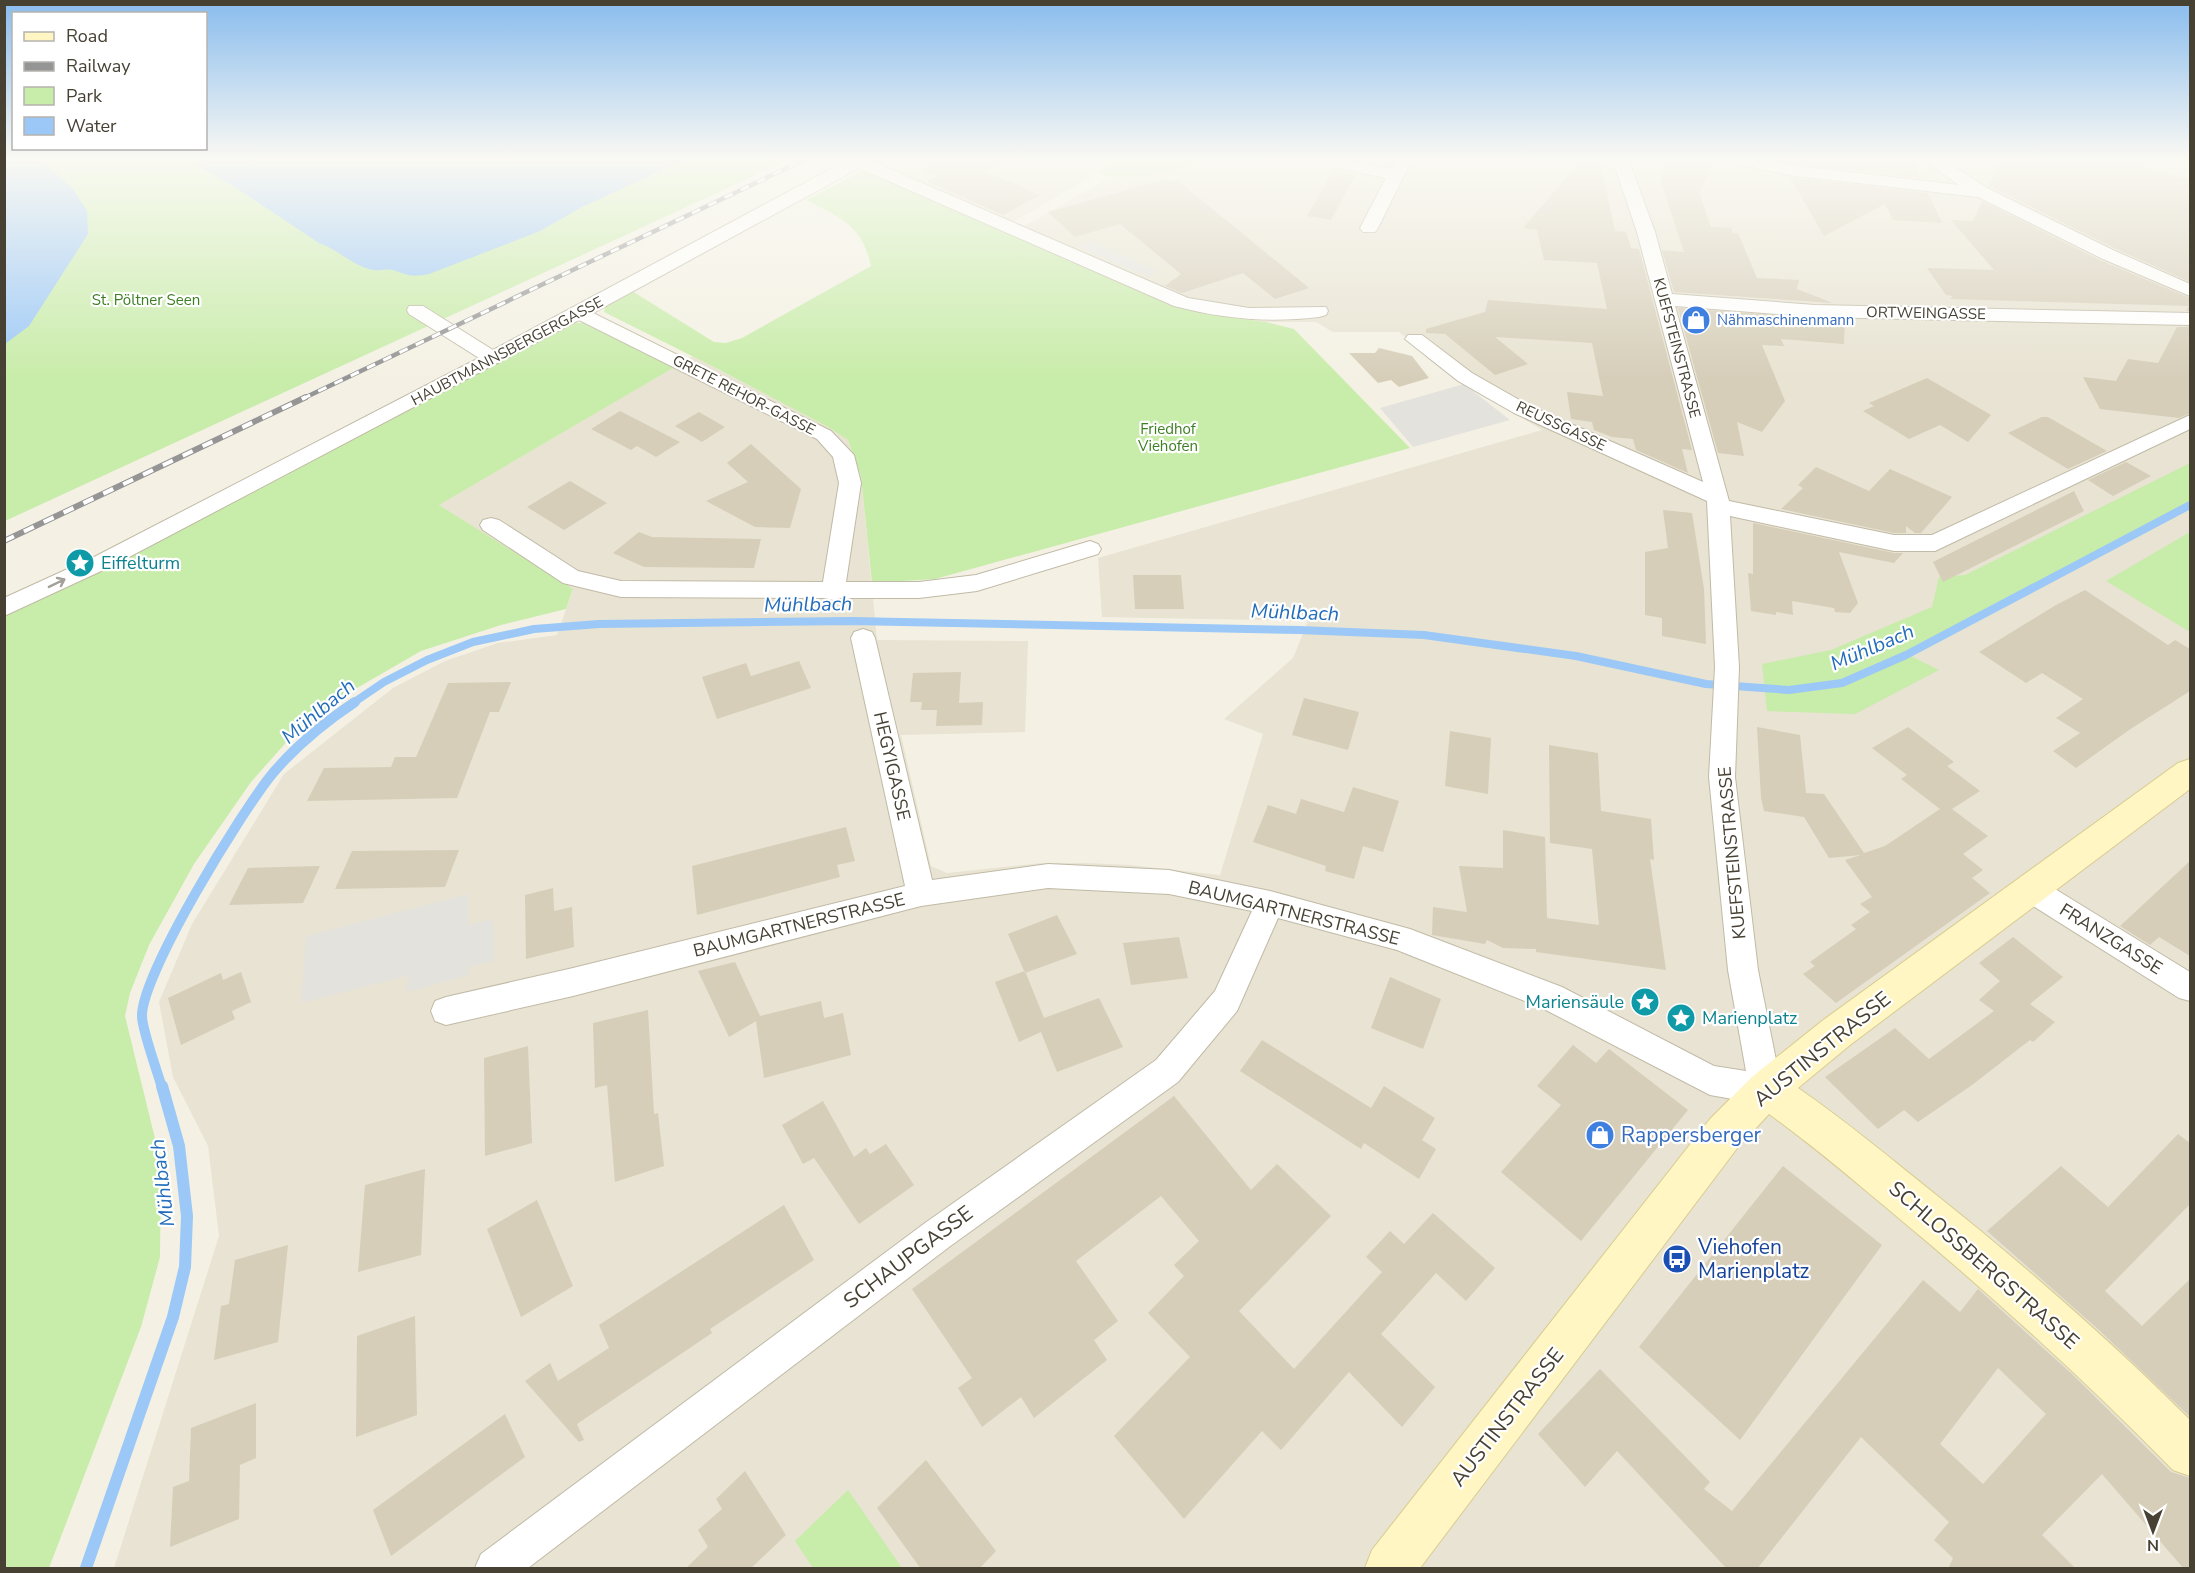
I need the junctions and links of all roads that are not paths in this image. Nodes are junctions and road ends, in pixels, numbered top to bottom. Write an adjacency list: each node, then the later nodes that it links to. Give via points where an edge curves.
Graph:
1 (731, 230): 9 (street, HAUBTMANNSBERGERGASSE)
2 (1021, 230): 8 (street, via 1181,302 1205,309 1293,315)
3 (1645, 230): 6 (street, KUEFSTEINSTRASSE)
4 (2059, 230): 5 (street)
5 (2190, 291)
6 (1663, 299): 10 (street, ORTWEINGASSE, via 1834,311); 14 (street, KUEFSTEINSTRASSE)
7 (416, 310): 12 (street)
8 (1319, 311)
9 (579, 313): 12 (street, HAUBTMANNSBERGERGASSE); 18 (street, GRETE REHOR-GASSE, via 824,435 843,455 850,483)
10 (2190, 319)
11 (1415, 339): 14 (street, REUSSGASSE, via 1465,377 1521,409)
12 (492, 358): 16 (street, HAUBTMANNSBERGERGASSE)
13 (2190, 421): 14 (street, via 1935,543 1894,543)
14 (1718, 501): 28 (street, KUEFSTEINSTRASSE, via 1727,698 1722,777 1743,970)
15 (491, 525): 18 (street, via 571,577 621,590)
16 (144, 539): 19 (street, HAUBTMANNSBERGERGASSE, via 104,546); 20 (street, HAUBTMANNSBERGERGASSE, one-way to 16)
17 (1090, 549): 18 (street, via 961,585)
18 (833, 592)
19 (4, 593)
20 (4, 608)
21 (863, 638): 24 (street, HEGYIGASSE)
22 (2190, 772): 23 (main road, AUSTINSTRASSE)
23 (2032, 890): 26 (street, FRANZGASSE); 28 (main road, AUSTINSTRASSE, via 1836,1033)
24 (921, 894): 25 (street, BAUMGARTNERSTRASSE, via 1048,876 1169,882); 27 (street, BAUMGARTNERSTRASSE)
25 (1269, 903): 28 (street, BAUMGARTNERSTRASSE, via 1400,938 1551,997 1710,1080); 30 (street, SCHAUPGASSE, via 1226,1000 1167,1071 937,1235)
26 (2190, 988)
27 (446, 1011)
28 (1767, 1090): 29 (main road, SCHLOSSBERGSTRASSE, via 1800,1112 1969,1248 2065,1332); 31 (main road, AUSTINSTRASSE, via 1724,1133)
29 (2190, 1453)
30 (495, 1569)
31 (1390, 1569)

